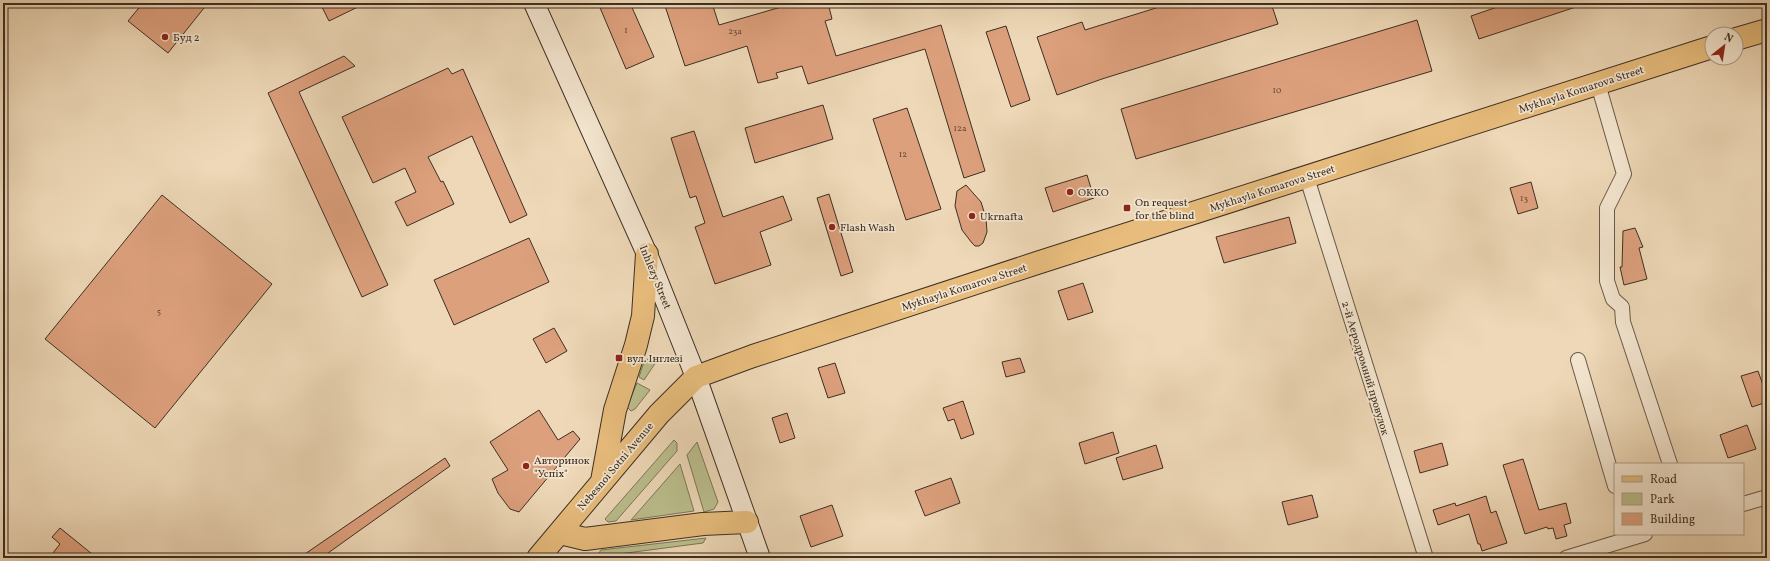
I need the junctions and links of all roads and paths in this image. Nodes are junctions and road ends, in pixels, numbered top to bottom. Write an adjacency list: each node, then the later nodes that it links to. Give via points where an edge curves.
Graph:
1 (534, 3): 7 (main road, Inhlezy Street)
2 (1767, 30): 3 (main road)
3 (1744, 37)
4 (1704, 50): 5 (main road, Mykhayla Komarova Street)
5 (1598, 84): 6 (main road, Mykhayla Komarova Street); 10 (street, via 1624,174 1607,208 1607,281 1613,299 1622,307 1623,322)
6 (1307, 178): 9 (main road, Mykhayla Komarova Street, via 791,343); 20 (street, 2-й Аеродромний провулок)
7 (647, 254): 9 (main road, Inhlezy Street); 11 (main road, via 643,316 615,410)
8 (1578, 360): 12 (street)
9 (696, 377): 11 (main road, Nebesnoi Sotni Avenue, via 659,414); 15 (main road, Inhlezy Street)
10 (1670, 463)
11 (602, 482): 16 (main road, Nebesnoi Sotni Avenue)
12 (1614, 483)
13 (1767, 497): 14 (street)
14 (1744, 504)
15 (747, 522): 16 (main road, via 703,524 585,539); 19 (main road, Inhlezy Street)
16 (560, 533): 18 (main road, Nebesnoi Sotni Avenue)
17 (1629, 536): 21 (street)
18 (538, 558)
19 (760, 558)
20 (1426, 558)
21 (1566, 558)

